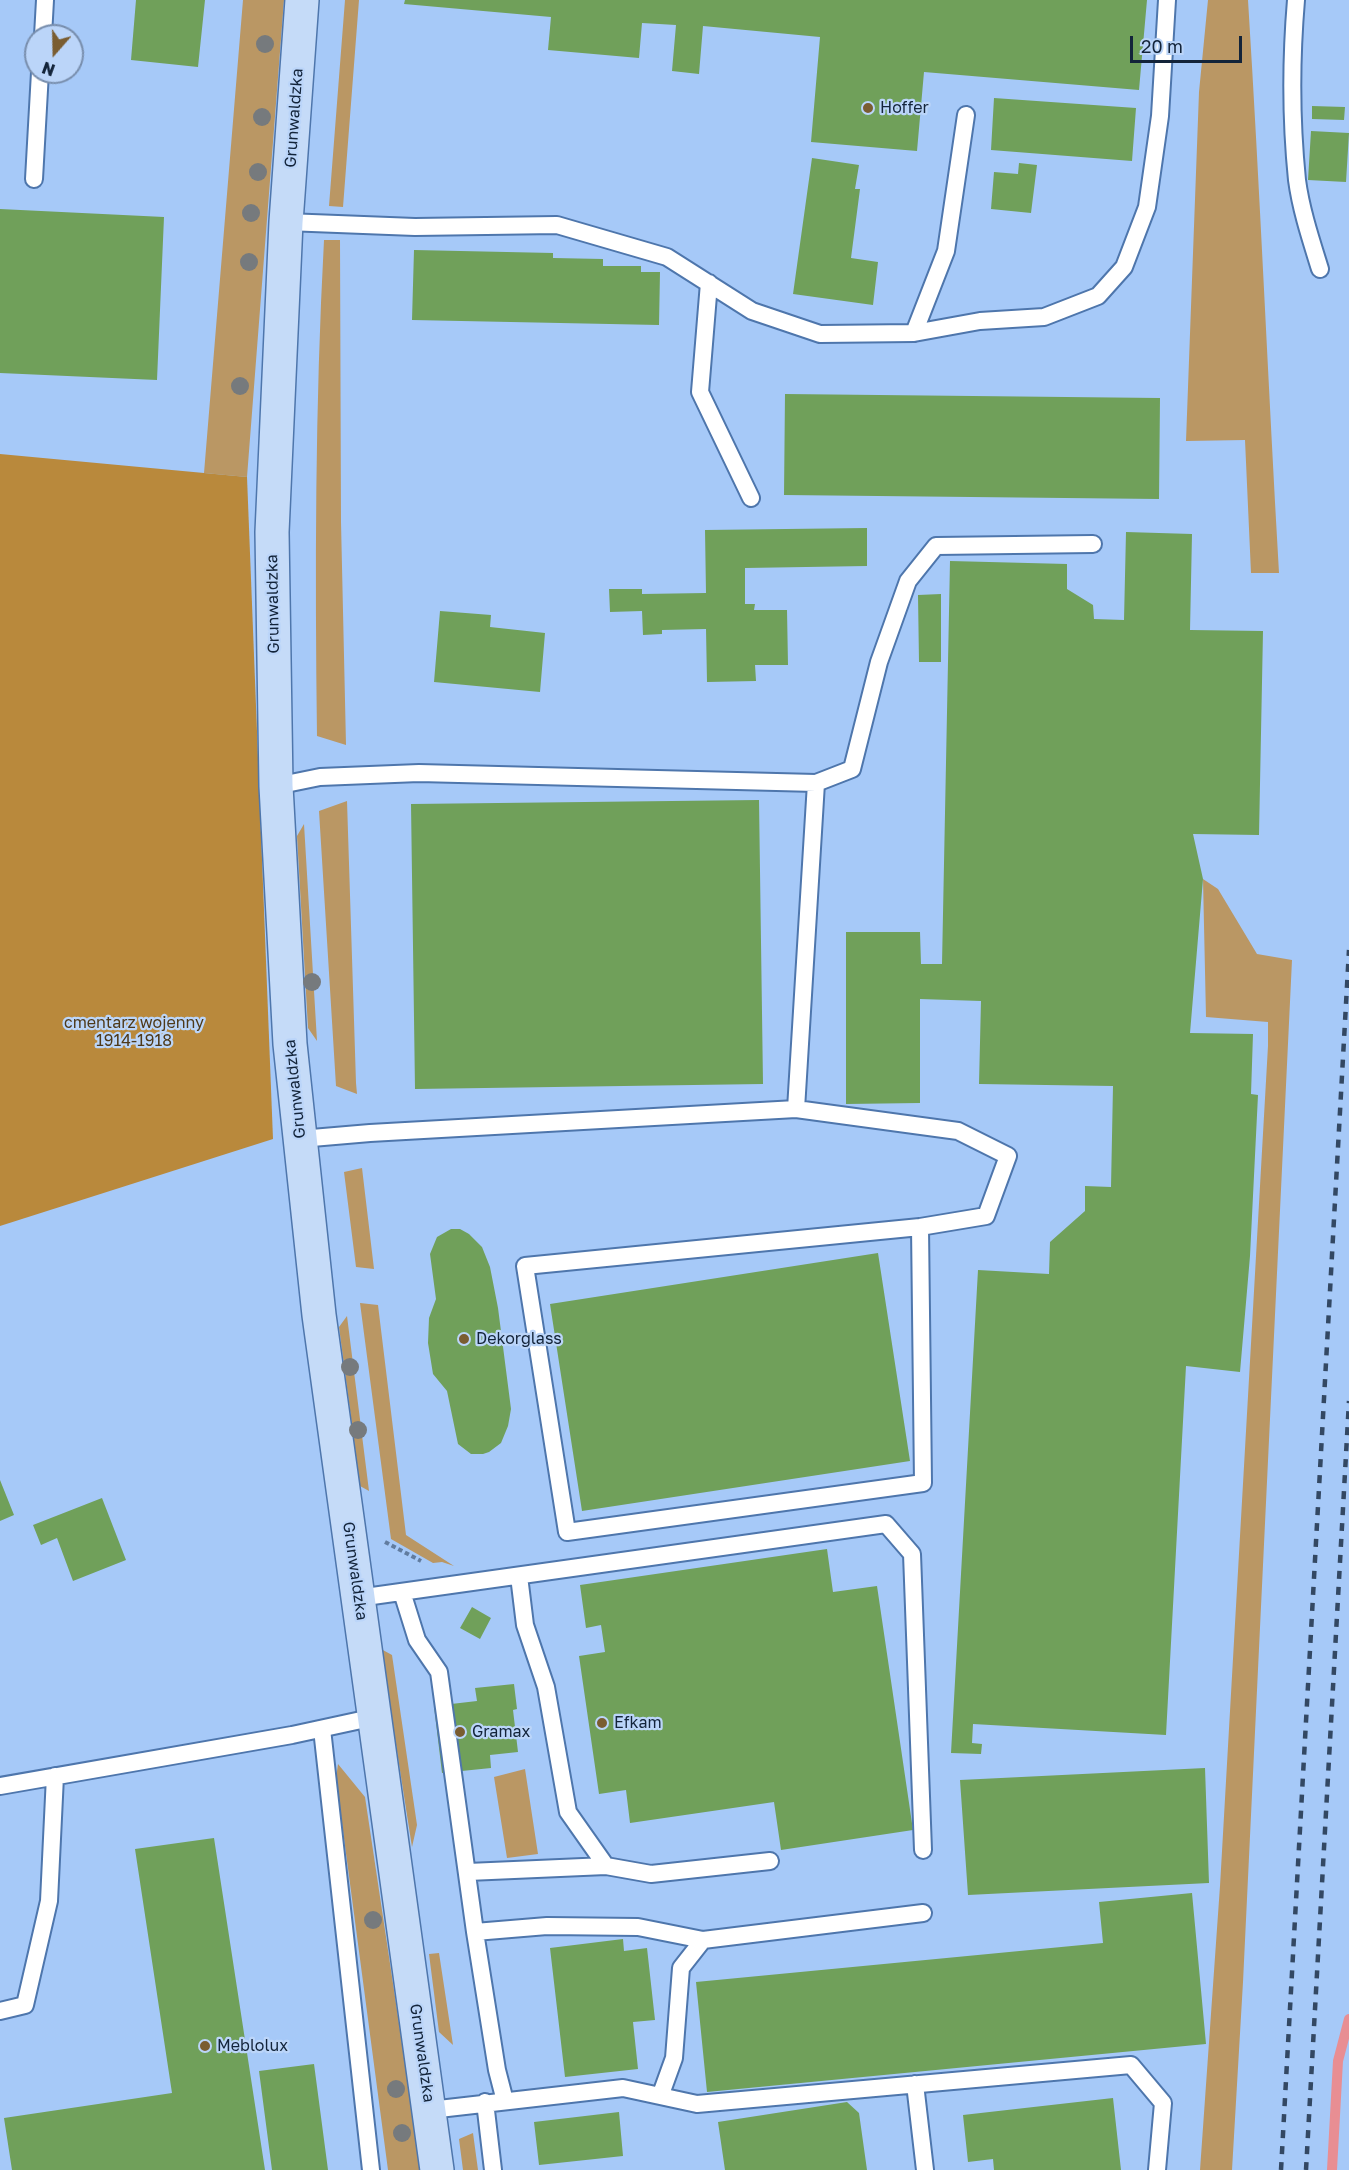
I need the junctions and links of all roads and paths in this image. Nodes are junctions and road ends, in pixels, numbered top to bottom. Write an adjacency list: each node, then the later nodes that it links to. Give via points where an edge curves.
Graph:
1 (45, 0): 5 (lane)
2 (302, 0): 9 (main road, Grunwaldzka)
3 (1167, 0): 12 (lane, via 1160,116 1147,207 1124,267 1098,296 1044,317 980,321)
4 (1296, 0): 10 (lane, via 1293,97 1298,181)
5 (44, 24)
6 (39, 84): 8 (lane)
7 (966, 115): 12 (lane, via 946,251)
8 (34, 179)
9 (286, 222): 11 (lane, via 415,227 557,225 667,256); 16 (main road, Grunwaldzka, via 272,532)
10 (1320, 269)
11 (709, 283): 12 (lane, via 752,311 820,334); 13 (lane, via 700,392)
12 (914, 333)
13 (751, 498)
14 (1094, 544): 15 (lane, via 936,546 908,581 879,662 852,769)
15 (816, 783): 16 (lane, via 419,773 320,777); 17 (lane)
16 (276, 786): 18 (main road, Grunwaldzka, via 290,1044)
17 (796, 1109): 18 (lane); 19 (lane, via 958,1131 1008,1156 986,1216)
18 (300, 1139): 22 (main road, Grunwaldzka, via 321,1327)
19 (921, 1227): 19 (lane, via 923,1483 567,1532 525,1266)
20 (379, 1539): 22 (path)
21 (519, 1576): 22 (lane); 27 (lane, via 886,1524 912,1554); 29 (lane, via 525,1625 546,1688 568,1812)
22 (383, 1595): 23 (main road, Grunwaldzka); 30 (lane, via 439,1672)
23 (375, 1717): 24 (lane); 39 (main road, Grunwaldzka)
24 (322, 1729): 25 (lane); 40 (lane)
25 (54, 1776): 26 (lane); 34 (lane, via 49,1901 25,2006)
26 (0, 1786)
27 (923, 1850)
28 (770, 1861): 29 (lane, via 651,1874)
29 (606, 1866): 30 (lane)
30 (468, 1872): 32 (lane)
31 (923, 1913): 33 (lane)
32 (475, 1932): 33 (lane, via 547,1926 638,1927); 37 (lane)
33 (703, 1940): 36 (lane, via 681,1968 674,2058)
34 (0, 2011)
35 (915, 2084): 36 (lane, via 697,2104); 43 (lane); 44 (lane, via 1131,2065 1163,2103)
36 (661, 2094): 37 (lane, via 623,2088)
37 (505, 2101): 38 (lane)
38 (485, 2103): 39 (lane); 42 (lane)
39 (430, 2110): 41 (main road, Grunwaldzka)
40 (371, 2170)
41 (437, 2170)
42 (493, 2170)
43 (925, 2170)
44 (1157, 2170)

